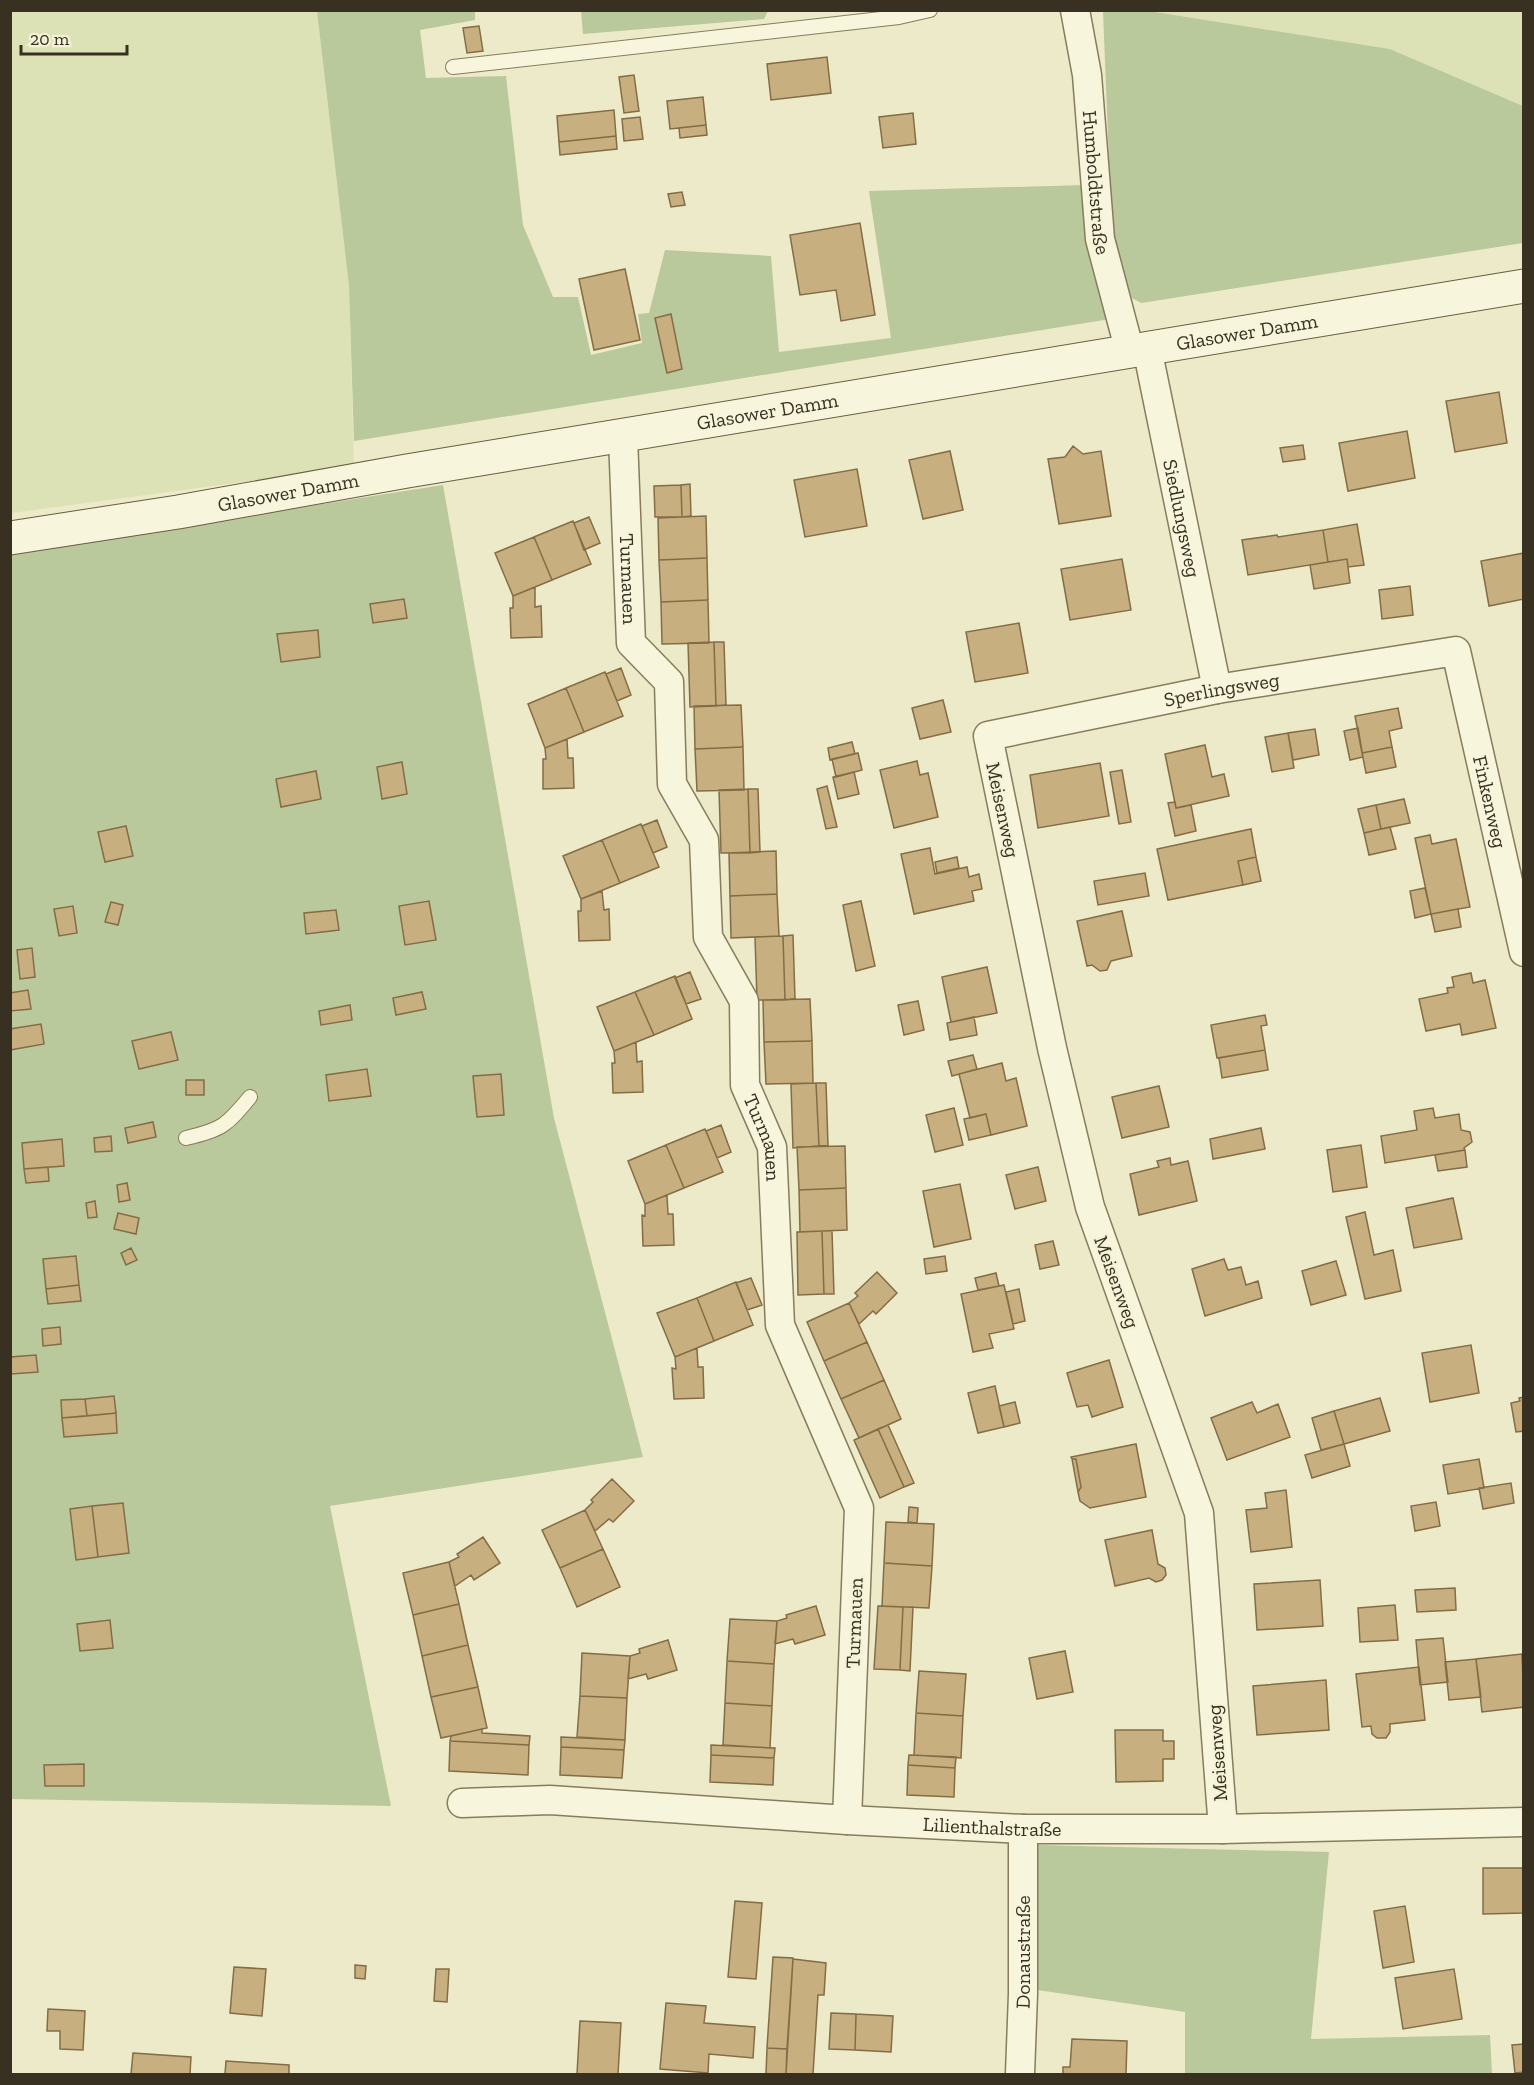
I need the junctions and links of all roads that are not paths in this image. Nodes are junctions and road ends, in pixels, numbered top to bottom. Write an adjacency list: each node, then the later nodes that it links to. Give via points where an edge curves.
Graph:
1 (930, 10): 3 (lane, via 899,17)
2 (1075, 10): 5 (street, Humboldtstraße, via 1087,75 1100,238)
3 (453, 67)
4 (1524, 286): 5 (street, Glasower Damm)
5 (1139, 350): 6 (street, Glasower Damm); 9 (street, Siedlungsweg)
6 (623, 437): 7 (street, Glasower Damm); 15 (street, Turmauen, via 631,643 669,682 672,784 704,840 708,937 744,1001 745,1085 772,1147 780,1325 859,1508)
7 (10, 538)
8 (1456, 651): 9 (street, Sperlingsweg); 11 (street, Finkenweg)
9 (1217, 689): 10 (street, Sperlingsweg)
10 (988, 736): 17 (street, Meisenweg, via 1052,1048 1090,1207 1199,1514)
11 (1524, 952)
12 (250, 1097): 13 (lane, via 233,1118 213,1132)
13 (186, 1138)
14 (462, 1803): 15 (street, Lilienthalstraße, via 550,1800)
15 (847, 1820): 18 (street, Lilienthalstraße)
16 (1524, 1822): 17 (street, Lilienthalstraße)
17 (1223, 1828): 18 (street, Lilienthalstraße)
18 (1023, 1829): 19 (street, Donaustraße)
19 (1020, 2074)

